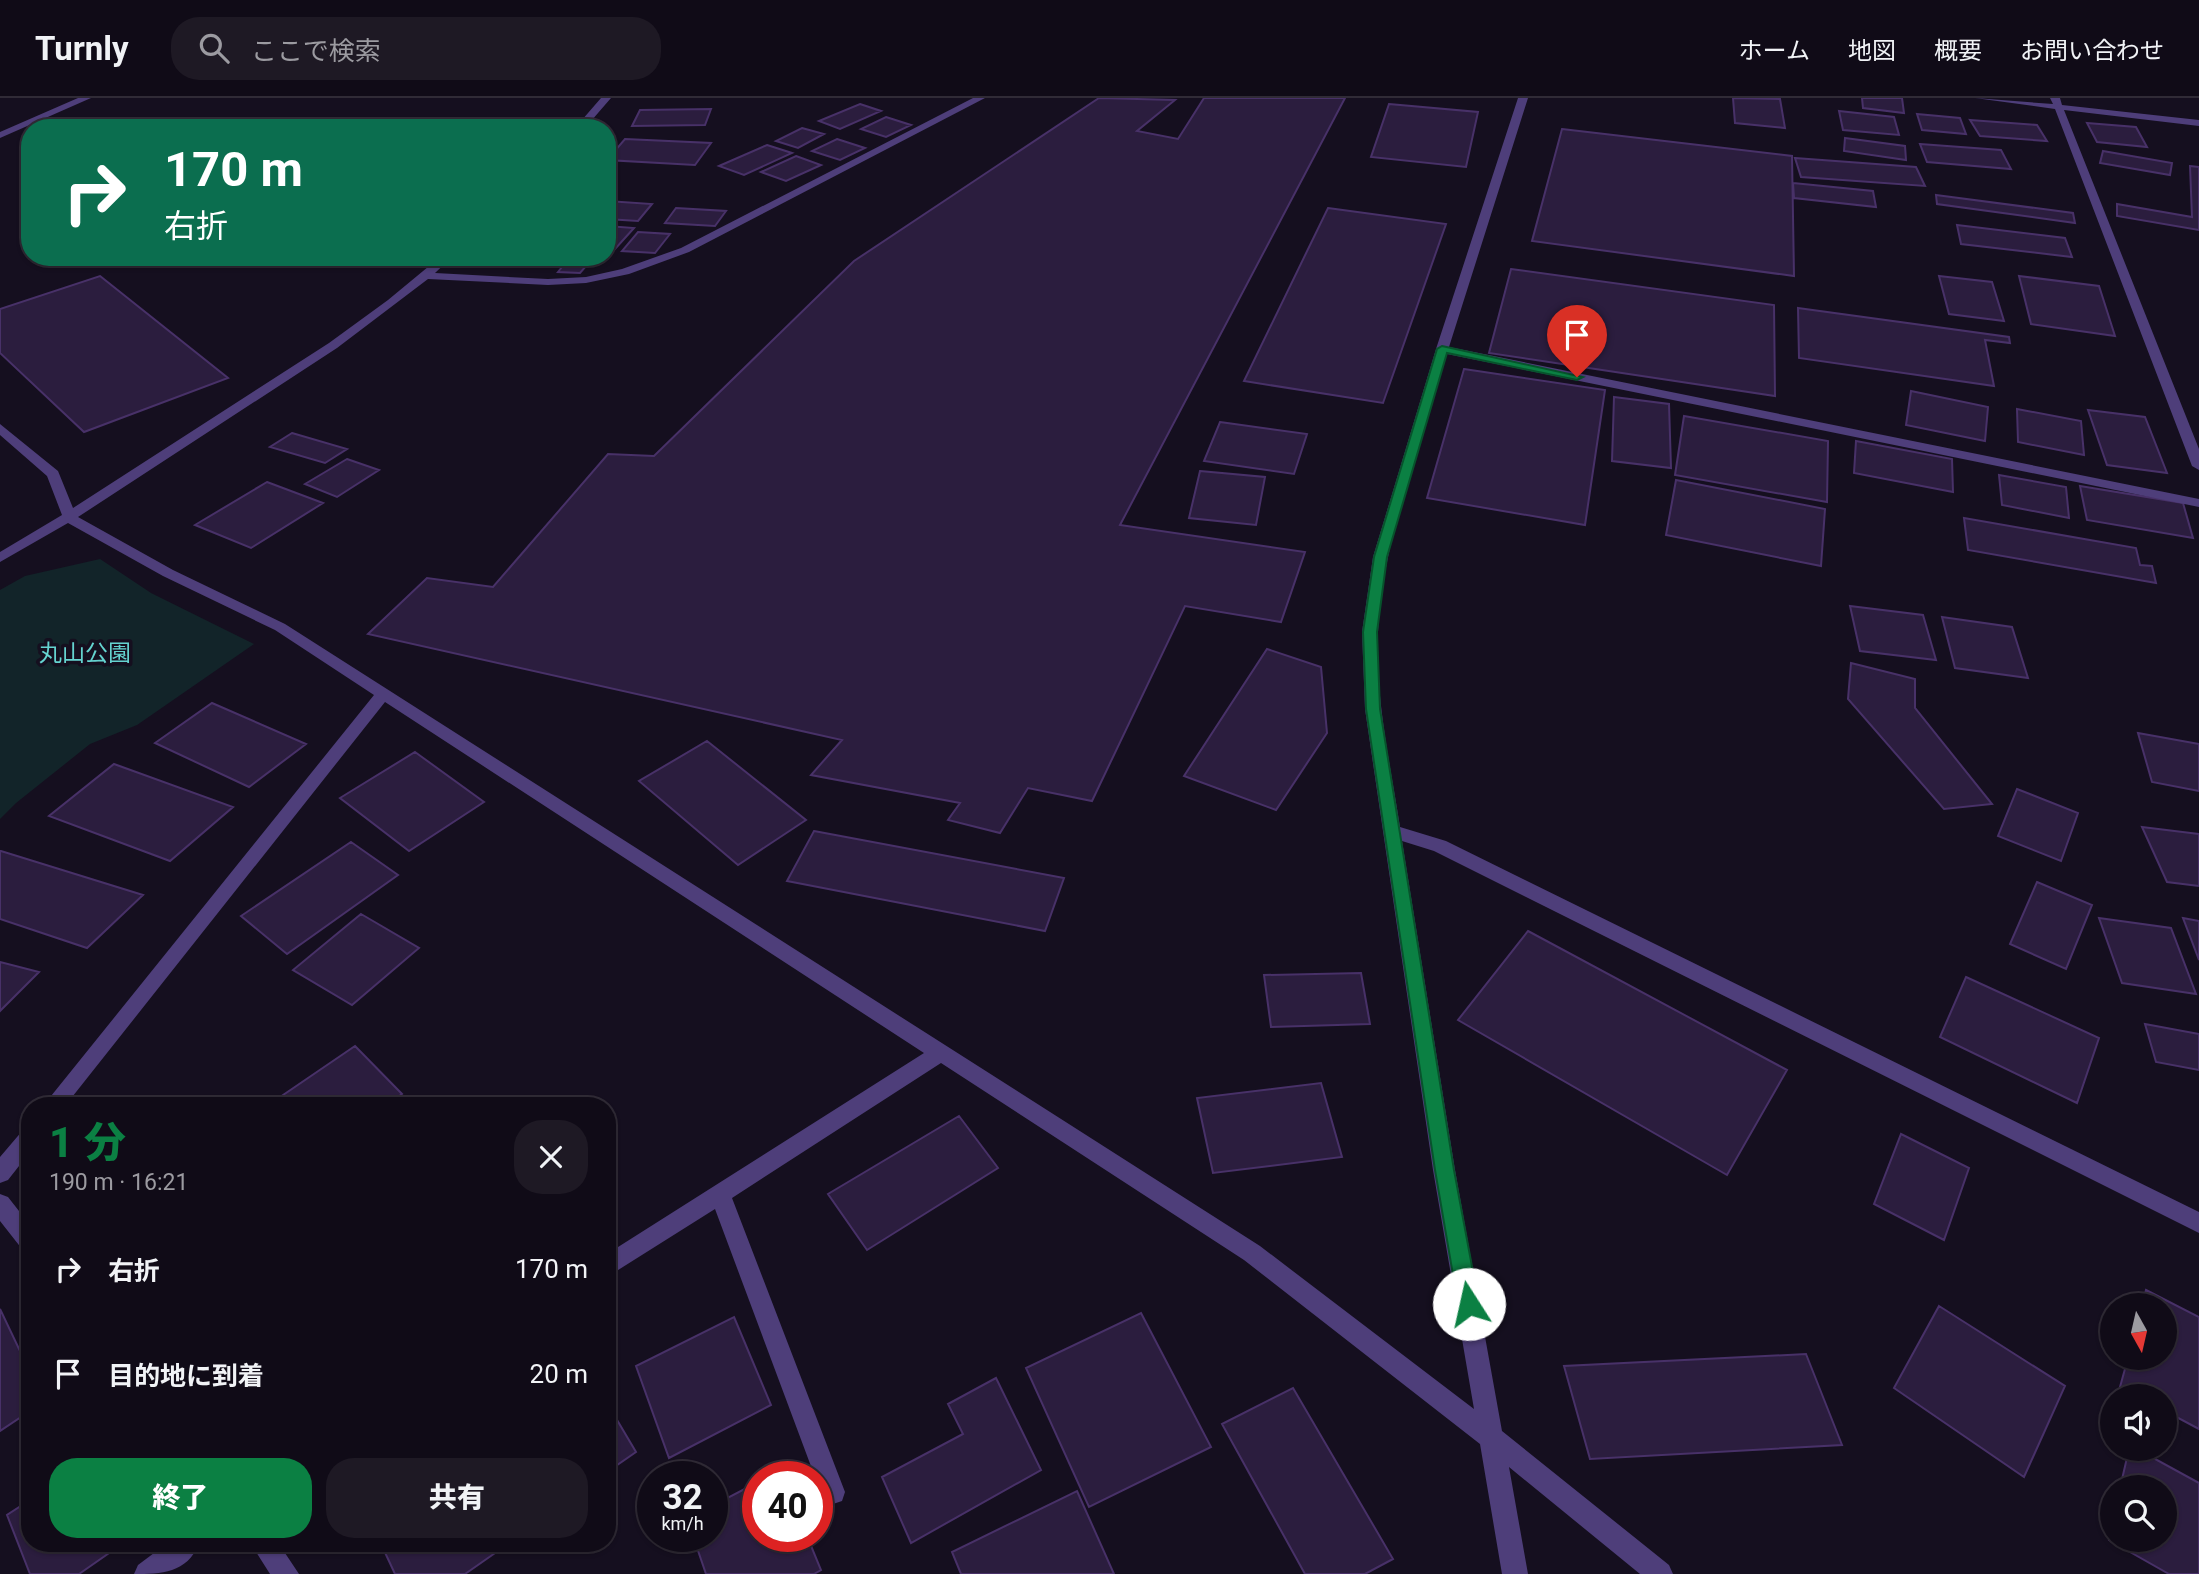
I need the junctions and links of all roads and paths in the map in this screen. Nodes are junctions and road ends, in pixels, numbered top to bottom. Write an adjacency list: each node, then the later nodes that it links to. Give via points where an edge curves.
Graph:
1 (86, 98): 7 (street)
2 (606, 98): 8 (street)
3 (980, 98): 13 (street, via 685,250 625,272 548,282)
4 (1523, 98): 14 (street)
5 (1980, 98): 6 (street)
6 (2057, 102): 9 (street); 16 (street)
7 (37, 119)
8 (588, 119)
9 (2199, 123)
10 (21, 126): 11 (street)
11 (0, 135)
12 (437, 266): 13 (street)
13 (426, 276): 18 (street, via 301,368)
14 (1442, 349): 17 (street); 21 (street, via 1380,557 1370,632 1373,709)
15 (0, 428): 18 (street, via 53,474)
16 (2199, 466)
17 (2199, 503)
18 (70, 518): 19 (street); 20 (street, via 168,573 280,627)
19 (0, 558)
20 (383, 694): 22 (street); 23 (street)
21 (1392, 831): 28 (street, via 1440,846); 31 (street, via 1444,1170)
22 (940, 1053): 26 (street); 31 (street, via 1252,1253)
23 (60, 1097)
24 (21, 1147): 25 (street)
25 (0, 1173)
26 (720, 1194): 30 (street); 32 (street)
27 (0, 1204): 29 (street)
28 (2199, 1223)
29 (21, 1230)
30 (616, 1261)
31 (1493, 1439): 37 (street); 38 (street)
32 (821, 1461)
33 (176, 1552): 35 (street)
34 (270, 1552): 36 (street)
35 (147, 1574)
36 (286, 1574)
37 (1515, 1574)
38 (1660, 1574)

